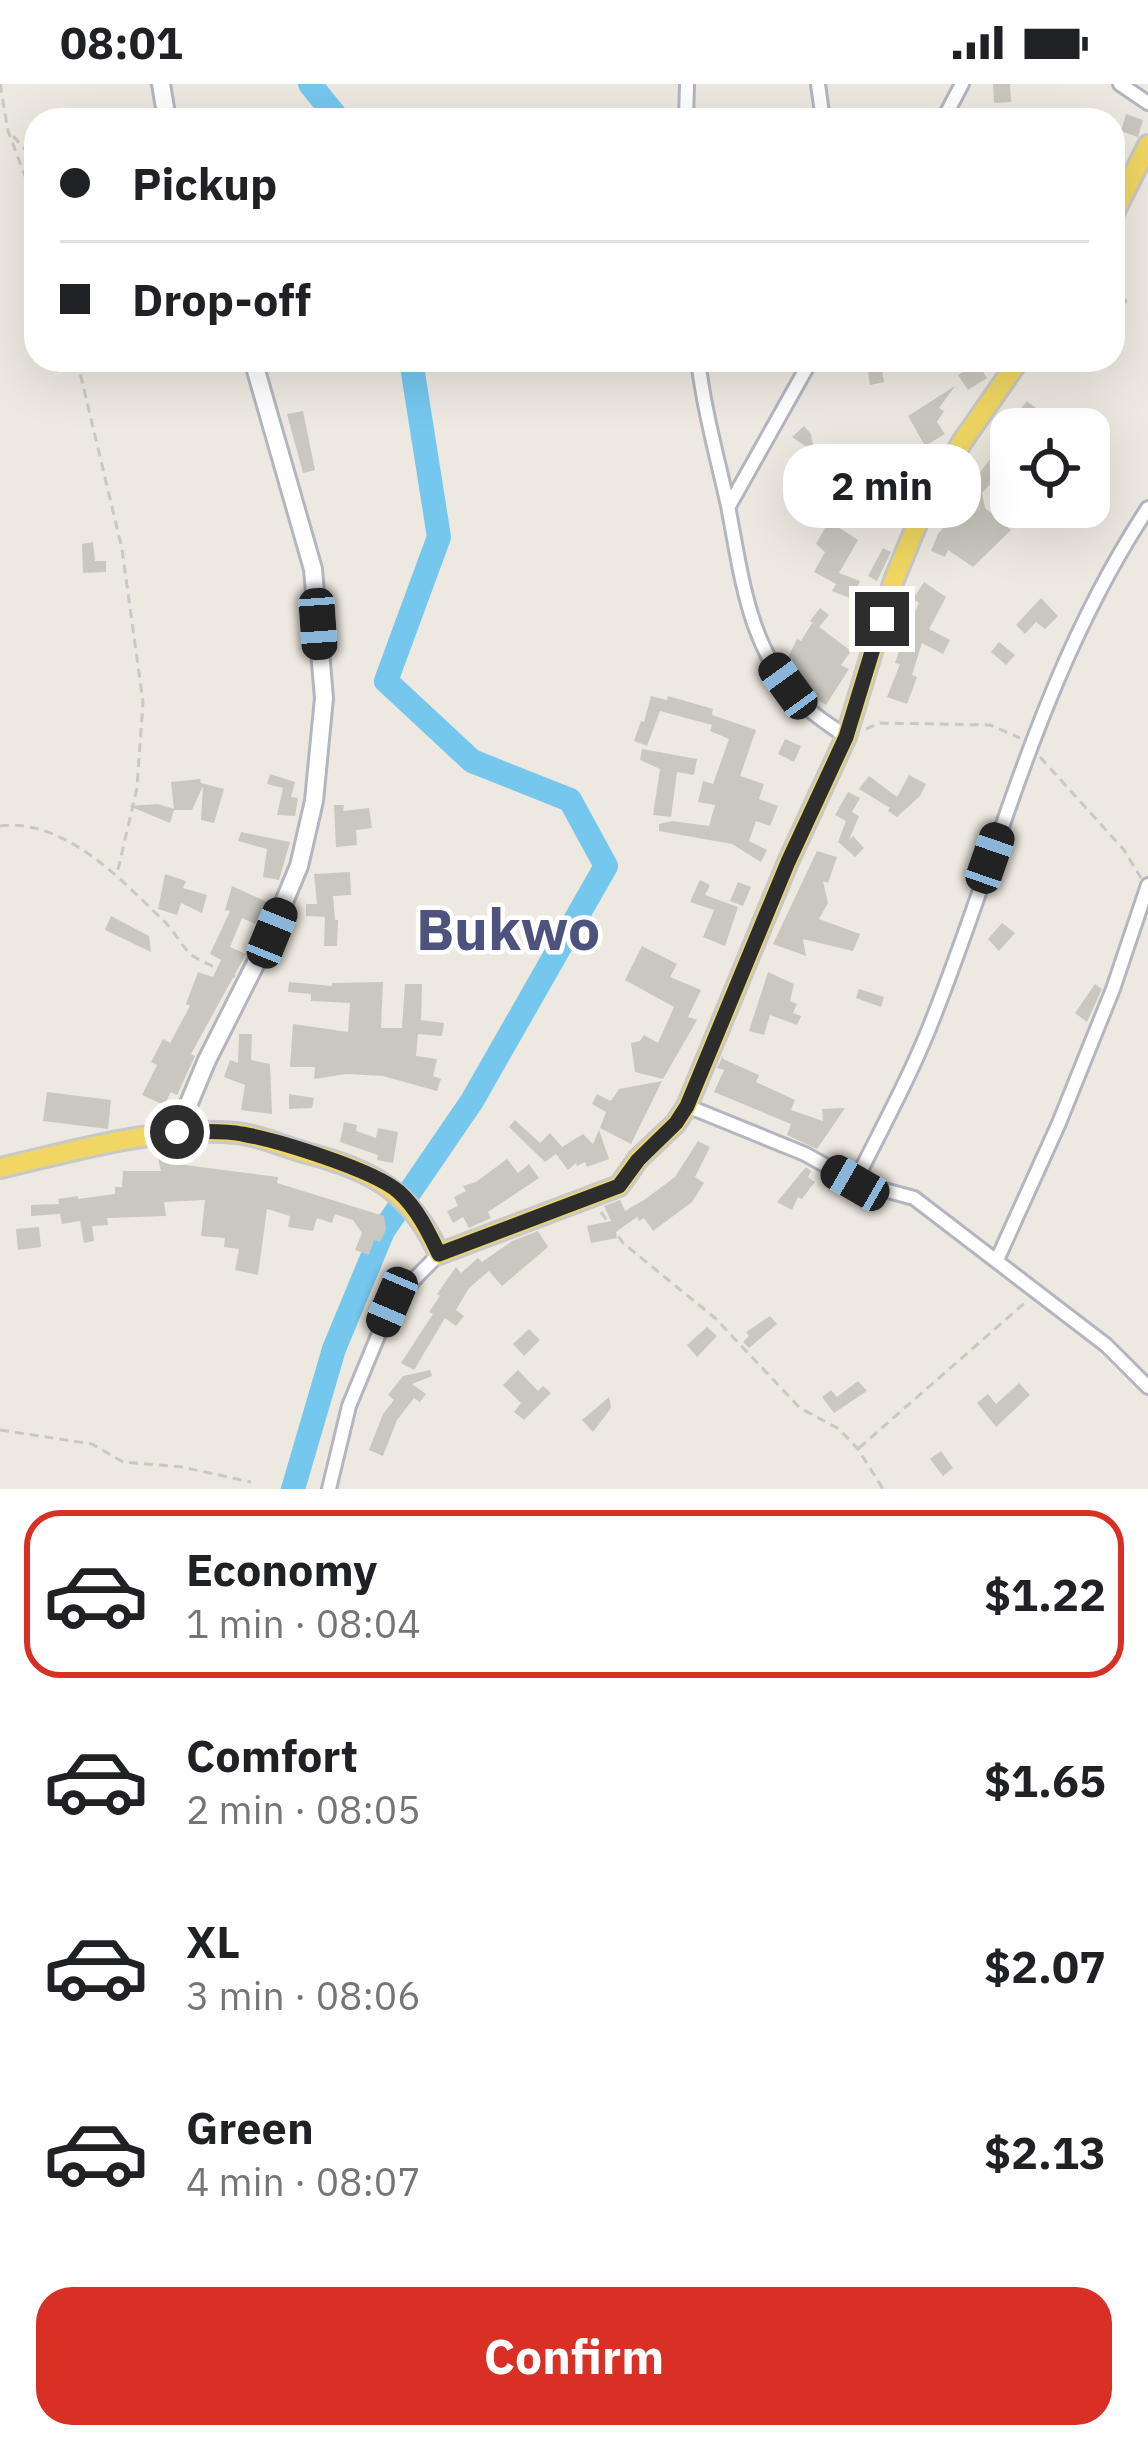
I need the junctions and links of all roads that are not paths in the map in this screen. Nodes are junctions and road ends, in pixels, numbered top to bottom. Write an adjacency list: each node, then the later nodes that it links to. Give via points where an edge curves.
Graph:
1 (1120, 84): 2 (street)
2 (1148, 103)
3 (1148, 145): 4 (main road)
4 (1125, 190)
5 (256, 372): 14 (main road, via 313,569 324,698 314,801 299,866)
6 (699, 372): 9 (street)
7 (804, 372): 9 (street)
8 (1011, 372): 11 (main road, via 924,507)
9 (728, 508): 11 (street, via 750,620 768,658 803,705)
10 (1148, 508): 16 (street, via 1097,591 1029,742 933,1018)
11 (846, 737): 13 (main road)
12 (1148, 886): 18 (street, via 1067,1104)
13 (687, 1106): 16 (street); 17 (main road, via 619,1186)
14 (177, 1132): 15 (main road); 17 (main road, via 241,1133 334,1160 398,1190)
15 (0, 1168)
16 (855, 1183): 18 (street, via 914,1198)
17 (439, 1254): 20 (street, via 392,1302 349,1406)
18 (997, 1260): 19 (street)
19 (1148, 1387)
20 (329, 1489)

